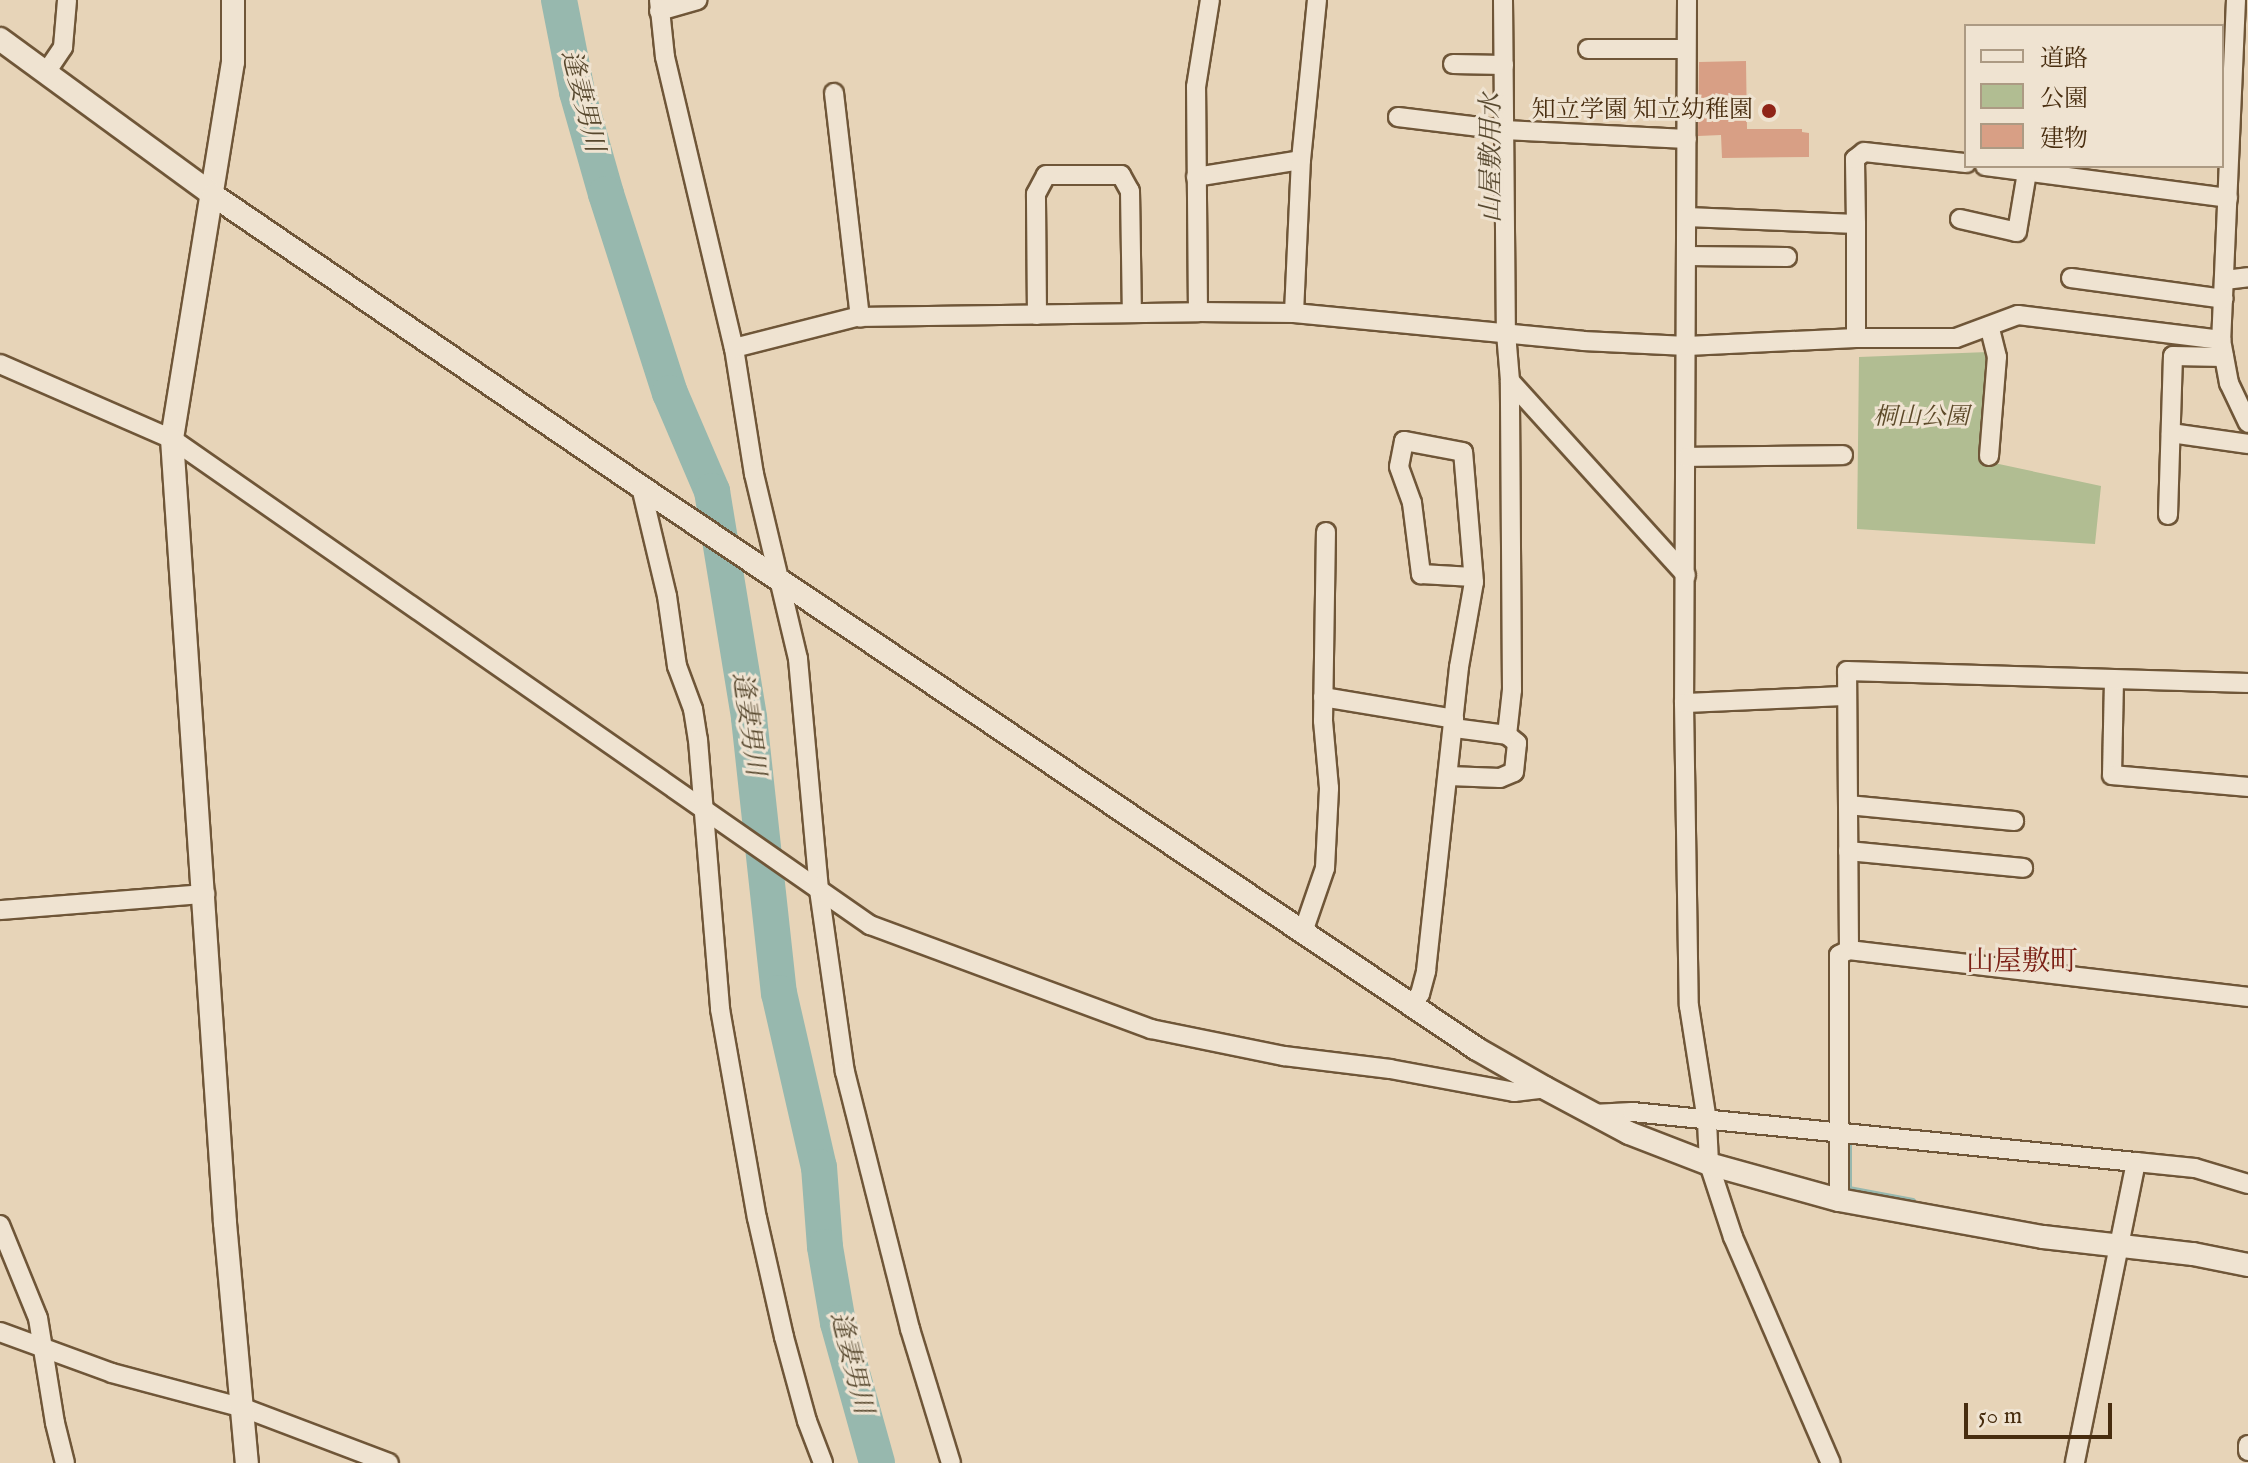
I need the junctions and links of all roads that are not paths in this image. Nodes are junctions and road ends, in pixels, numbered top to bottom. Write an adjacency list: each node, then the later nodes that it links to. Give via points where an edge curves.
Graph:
1 (67, 0): 15 (street, via 63,47)
2 (233, 0): 26 (street, via 233,62)
3 (697, 0): 9 (street)
4 (1210, 0): 25 (street, via 1196,87)
5 (1317, 0): 21 (street)
6 (1503, 0): 14 (street)
7 (1687, 0): 12 (street)
8 (2236, 0): 16 (street)
9 (659, 6): 45 (street, via 671,84)
10 (0, 39): 15 (street)
11 (1588, 49): 12 (street)
12 (1686, 49): 20 (street)
13 (1453, 64): 14 (street)
14 (1504, 65): 19 (street)
15 (47, 71): 26 (street)
16 (2240, 85): 27 (street)
17 (834, 93): 40 (street)
18 (1398, 117): 19 (street)
19 (1504, 130): 20 (street); 42 (street)
20 (1687, 139): 28 (street)
21 (1301, 160): 25 (street); 38 (street)
22 (1964, 163): 30 (street, via 1864,152 1855,159)
23 (1999, 168): 24 (street)
24 (2027, 172): 27 (street); 29 (street, via 2017,232)
25 (1196, 177): 36 (street)
26 (213, 195): 51 (street); 56 (street)
27 (2228, 198): 35 (street)
28 (1687, 217): 30 (street); 31 (street)
29 (1960, 219)
30 (1856, 224): 43 (street)
31 (1687, 256): 32 (street); 44 (street)
32 (1787, 257)
33 (2248, 277): 35 (street)
34 (2071, 278): 35 (street)
35 (2224, 289): 46 (street)
36 (1198, 312): 37 (street); 38 (street)
37 (1132, 313): 39 (street); 39 (street, via 1130,191 1121,175 1046,175 1036,194)
38 (1294, 313): 42 (street)
39 (1037, 315): 40 (street)
40 (860, 317): 45 (street)
41 (1989, 326): 43 (street, via 1956,338); 46 (street, via 2018,315); 54 (street, via 1997,357)
42 (1506, 333): 44 (street); 48 (street)
43 (1856, 338): 44 (street)
44 (1687, 346): 55 (street)
45 (734, 348): 59 (street)
46 (2222, 348): 49 (street, via 2229,383); 50 (street, via 2173,356)
47 (0, 364): 51 (street)
48 (1510, 381): 60 (street); 68 (street, via 1512,690)
49 (2248, 423)
50 (2171, 433): 52 (street); 57 (street)
51 (172, 439): 72 (street); 77 (street)
52 (2248, 444)
53 (1843, 455): 55 (street)
54 (1989, 456)
55 (1687, 457): 60 (street)
56 (647, 491): 59 (street); 72 (street, via 677,666 693,709)
57 (2168, 515)
58 (1326, 532): 65 (street)
59 (773, 574): 76 (street, via 798,659); 79 (street)
60 (1686, 575): 66 (street)
61 (1473, 577): 61 (street, via 1463,452 1404,441 1399,467 1412,503 1421,574); 67 (street)
62 (2114, 680): 63 (street); 64 (street, via 1847,671); 70 (street, via 2112,775)
63 (2248, 683)
64 (1846, 696): 66 (street); 71 (street)
65 (1323, 697): 67 (street); 79 (street, via 1329,788 1325,868)
66 (1684, 703): 85 (street, via 1687,973)
67 (1454, 724): 68 (street); 69 (street)
68 (1507, 735): 69 (street, via 1517,743 1514,772 1500,778)
69 (1449, 776): 82 (street, via 1426,971)
70 (2248, 787)
71 (1848, 805): 73 (street); 74 (street)
72 (703, 809): 76 (street); 102 (street, via 720,1009 757,1218 784,1337)
73 (2014, 821)
74 (1848, 851): 75 (street); 80 (street)
75 (2023, 868)
76 (815, 887): 83 (street, via 870,925 1151,1029 1514,1092); 103 (street, via 845,1072 910,1329)
77 (205, 894): 78 (street); 96 (street, via 225,1223)
78 (0, 910)
79 (1303, 932): 82 (street)
80 (1849, 950): 81 (street); 86 (street, via 1839,955)
81 (2248, 997)
82 (1411, 1005): 83 (street)
83 (1545, 1088): 84 (street)
84 (1593, 1114): 85 (street, via 1632,1112); 88 (street)
85 (1707, 1121): 86 (street); 88 (street)
86 (1841, 1135): 87 (street); 90 (street)
87 (2136, 1162): 89 (street, via 2195,1168); 92 (street)
88 (1709, 1164): 90 (street); 104 (street, via 1733,1237)
89 (2248, 1184)
90 (1839, 1200): 92 (street)
91 (0, 1225): 95 (street, via 38,1318)
92 (2117, 1248): 93 (street); 105 (street)
93 (2248, 1265)
94 (0, 1332): 95 (street)
95 (41, 1345): 96 (street, via 112,1373); 99 (street)
96 (244, 1408): 100 (street); 101 (street)
97 (2248, 1445): 98 (street)
98 (2248, 1451)
99 (65, 1463)
100 (247, 1463)
101 (389, 1463)
102 (823, 1463)
103 (951, 1463)
104 (1831, 1463)
105 (2075, 1463)

